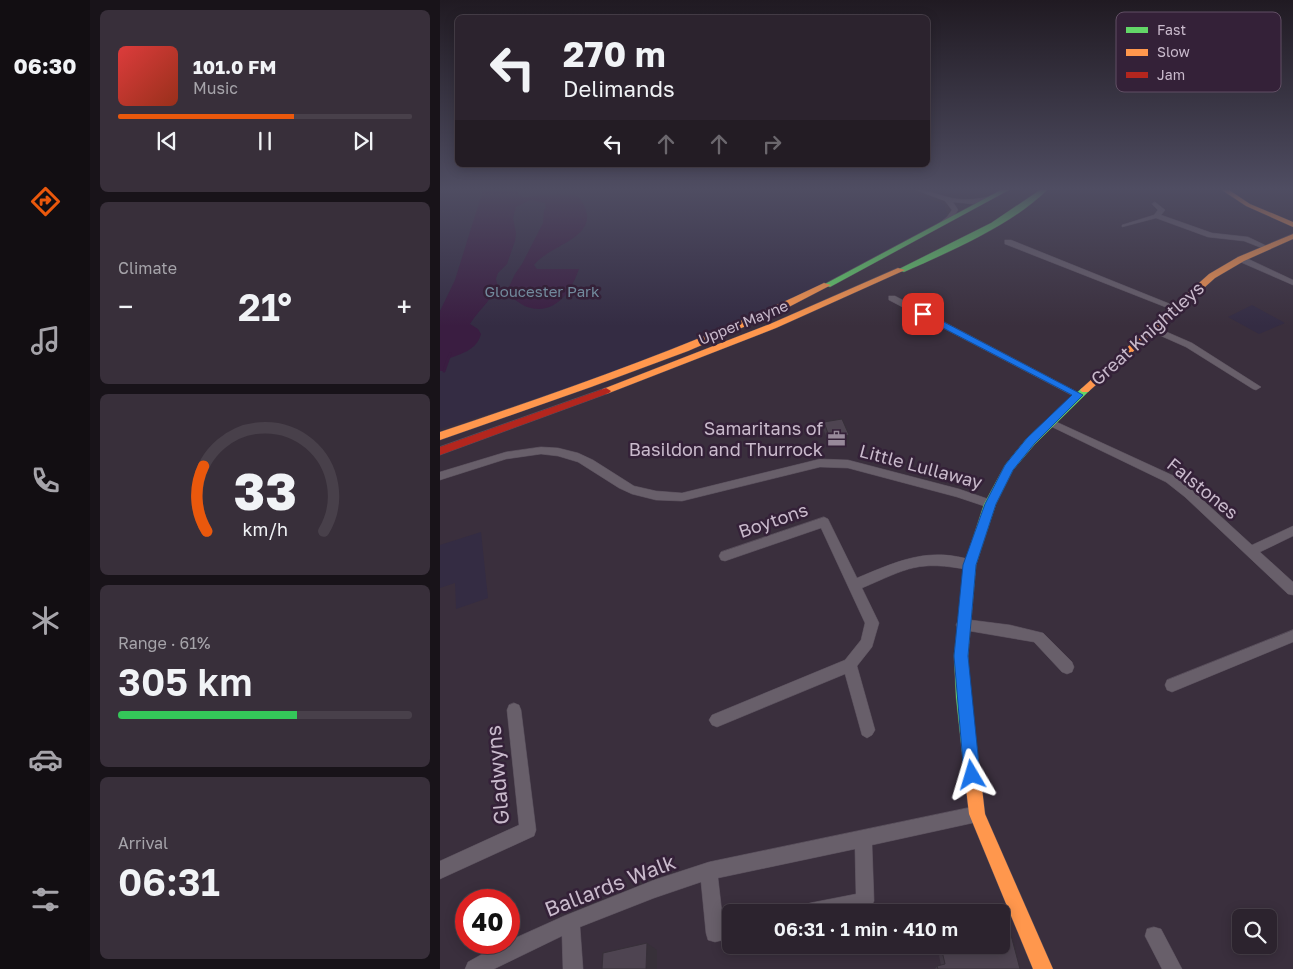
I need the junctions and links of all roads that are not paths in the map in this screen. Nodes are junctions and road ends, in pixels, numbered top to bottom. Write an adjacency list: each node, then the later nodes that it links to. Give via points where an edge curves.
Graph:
1 (923, 235): 15 (main road, Upper Mayne, via 846,276 745,323 630,370)
2 (973, 235): 16 (main road, Upper Mayne, via 843,296 607,392)
3 (1213, 235): 6 (street, via 1245,239)
4 (1293, 236): 6 (main road, Great Knightleys)
5 (1008, 242): 10 (street)
6 (1266, 248): 7 (main road, Great Knightleys)
7 (1242, 259): 8 (street); 10 (main road, Great Knightleys, via 1212,276)
8 (1293, 283)
9 (892, 298): 13 (street)
10 (1176, 308): 11 (main road, Great Knightleys)
11 (1153, 329): 12 (street, via 1189,345); 13 (main road, Great Knightleys)
12 (1256, 387)
13 (1078, 395): 14 (main road, Great Knightleys)
14 (1050, 422): 18 (main road, Great Knightleys, via 1009,468); 20 (street, Falstones, via 1170,479)
15 (440, 436)
16 (440, 451)
17 (440, 476): 18 (street, Little Lullaway, via 536,450 574,455 640,493 682,497 820,462 848,464 959,492)
18 (990, 504): 22 (main road, Great Knightleys)
19 (1293, 531): 20 (street)
20 (1250, 551): 24 (street, Falstones)
21 (725, 556): 23 (street, Boytons, via 824,522)
22 (970, 565): 23 (street, via 922,560); 25 (main road, Great Knightleys)
23 (855, 585): 27 (street, Boytons, via 872,622 867,643)
24 (1293, 590)
25 (963, 625): 28 (street, via 1038,637); 33 (main road, Great Knightleys, via 963,692)
26 (1293, 636): 29 (street)
27 (850, 665): 31 (street, Boytons); 32 (street)
28 (1067, 667)
29 (1172, 685)
30 (514, 710): 35 (street, Gladwyns, via 528,830)
31 (717, 720)
32 (867, 730)
33 (977, 814): 34 (street, Ballards Walk); 43 (main road, Great Knightleys)
34 (863, 838): 36 (street, Ballards Walk); 37 (street, via 865,901)
35 (440, 870)
36 (709, 871): 38 (street, Ballards Walk); 39 (street, via 715,933)
37 (850, 904)
38 (570, 922): 41 (street, Ballards Walk); 42 (street)
39 (722, 931)
40 (1154, 936): 44 (street)
41 (475, 969)
42 (573, 969)
43 (1043, 969)
44 (1172, 969)

